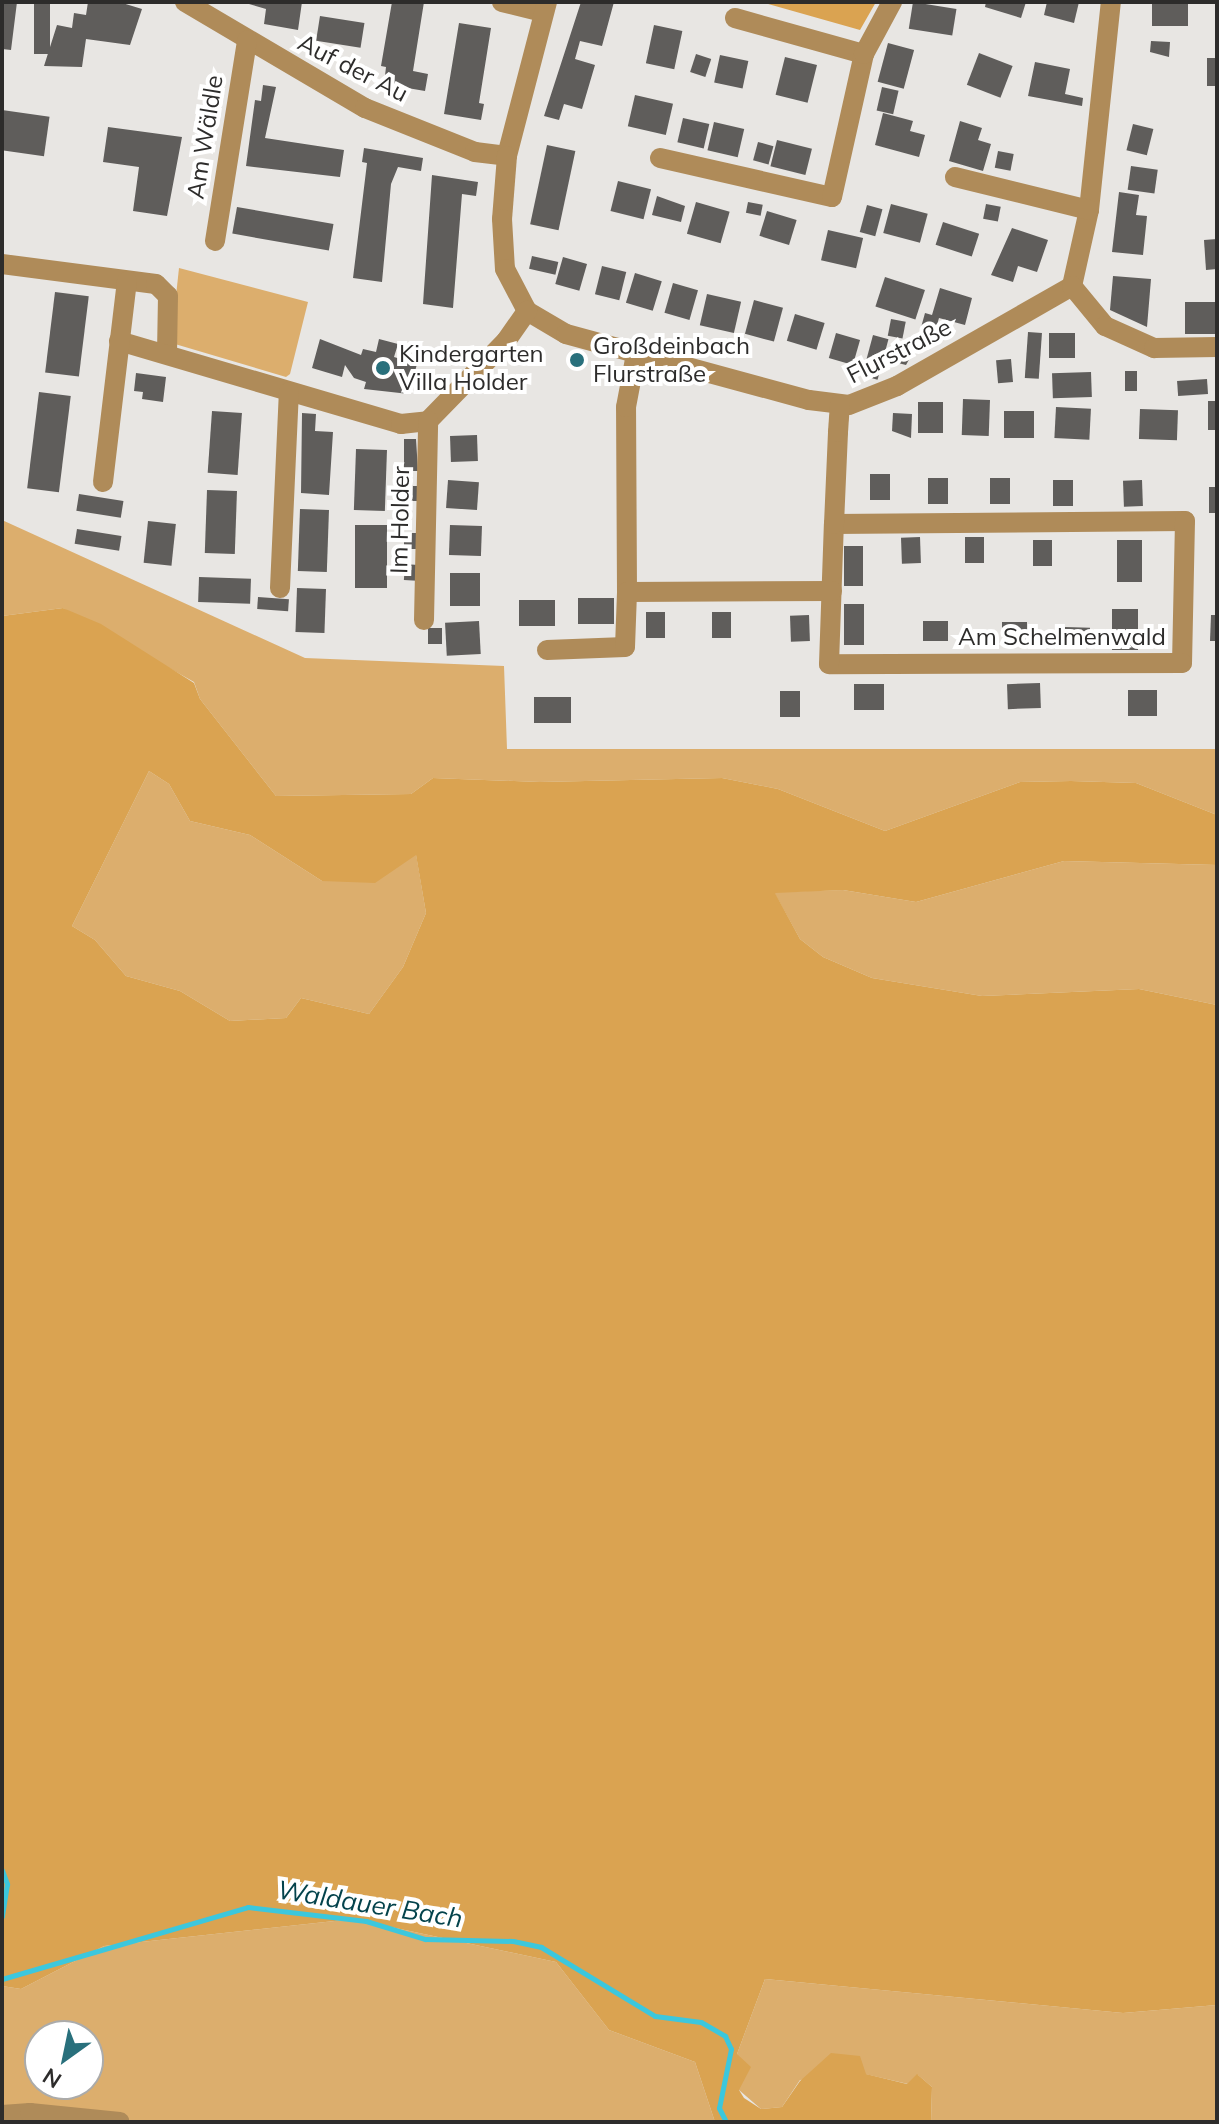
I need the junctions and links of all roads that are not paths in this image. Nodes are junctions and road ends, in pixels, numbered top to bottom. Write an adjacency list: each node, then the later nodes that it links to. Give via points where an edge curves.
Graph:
1 (185, 2): 7 (street, Auf der Au)
2 (502, 2): 5 (street)
3 (892, 2): 8 (street)
4 (1111, 2): 12 (street)
5 (545, 7): 9 (street)
6 (735, 18): 8 (street)
7 (247, 41): 9 (street, Auf der Au, via 365,108 475,152); 13 (street, Am Wäldle)
8 (864, 54): 10 (street, via 832,197)
9 (507, 156): 17 (street, via 505,269)
10 (660, 158)
11 (955, 177): 12 (street)
12 (1089, 210): 16 (street)
13 (215, 241)
14 (2, 264): 15 (street)
15 (127, 281): 18 (street); 20 (street, via 156,284 168,296)
16 (1072, 286): 19 (street, via 1105,326 1154,348); 23 (street, Flurstraße, via 867,402)
17 (527, 311): 21 (street, Flurstraße, via 566,334); 24 (street, via 506,341)
18 (119, 341): 20 (street); 25 (street)
19 (1217, 347)
20 (167, 352): 22 (street)
21 (636, 354): 23 (street, Flurstraße); 29 (street, via 626,407)
22 (289, 392): 24 (street, via 401,424); 27 (street)
23 (840, 405): 26 (street, Am Schelmenwald)
24 (428, 421): 30 (street, Im Holder)
25 (103, 482)
26 (834, 524): 28 (street, Am Schelmenwald); 28 (street, Am Schelmenwald, via 1185,521 1182,663 829,664)
27 (280, 588)
28 (832, 591): 29 (street)
29 (627, 592): 31 (street, via 625,647)
30 (424, 620)
31 (547, 650)
32 (2, 2115): 33 (street)
33 (120, 2122)

